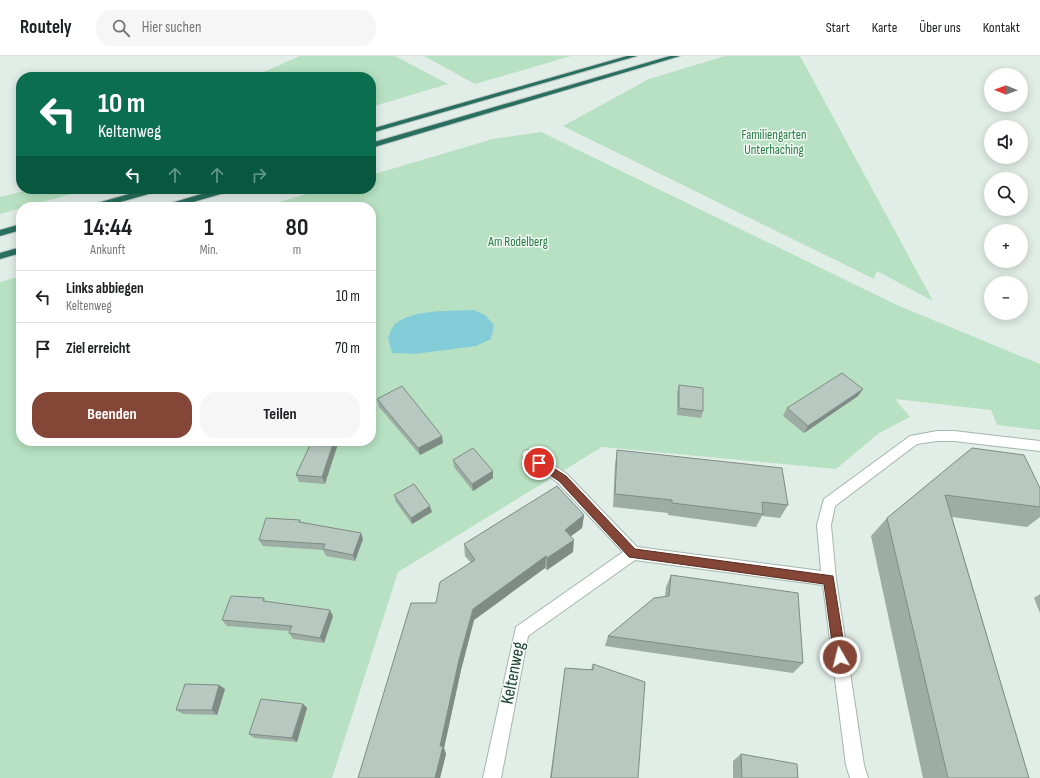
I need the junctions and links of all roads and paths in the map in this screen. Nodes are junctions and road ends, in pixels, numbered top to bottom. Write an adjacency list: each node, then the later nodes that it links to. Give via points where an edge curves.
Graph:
1 (634, 56): 3 (highway)
2 (677, 56): 4 (highway)
3 (376, 130)
4 (376, 144)
5 (138, 194): 7 (highway)
6 (211, 194): 8 (highway)
7 (110, 202)
8 (184, 202)
9 (16, 228): 10 (highway)
10 (0, 233)
11 (16, 251): 12 (highway)
12 (0, 256)
13 (1040, 446): 16 (street, via 954,436 914,439 829,503 824,525)
14 (528, 455): 15 (street, via 562,478)
15 (633, 553): 16 (street); 17 (street, Keltenweg, via 521,632)
16 (829, 580): 18 (street, via 855,765)
17 (492, 778)
18 (859, 778)

